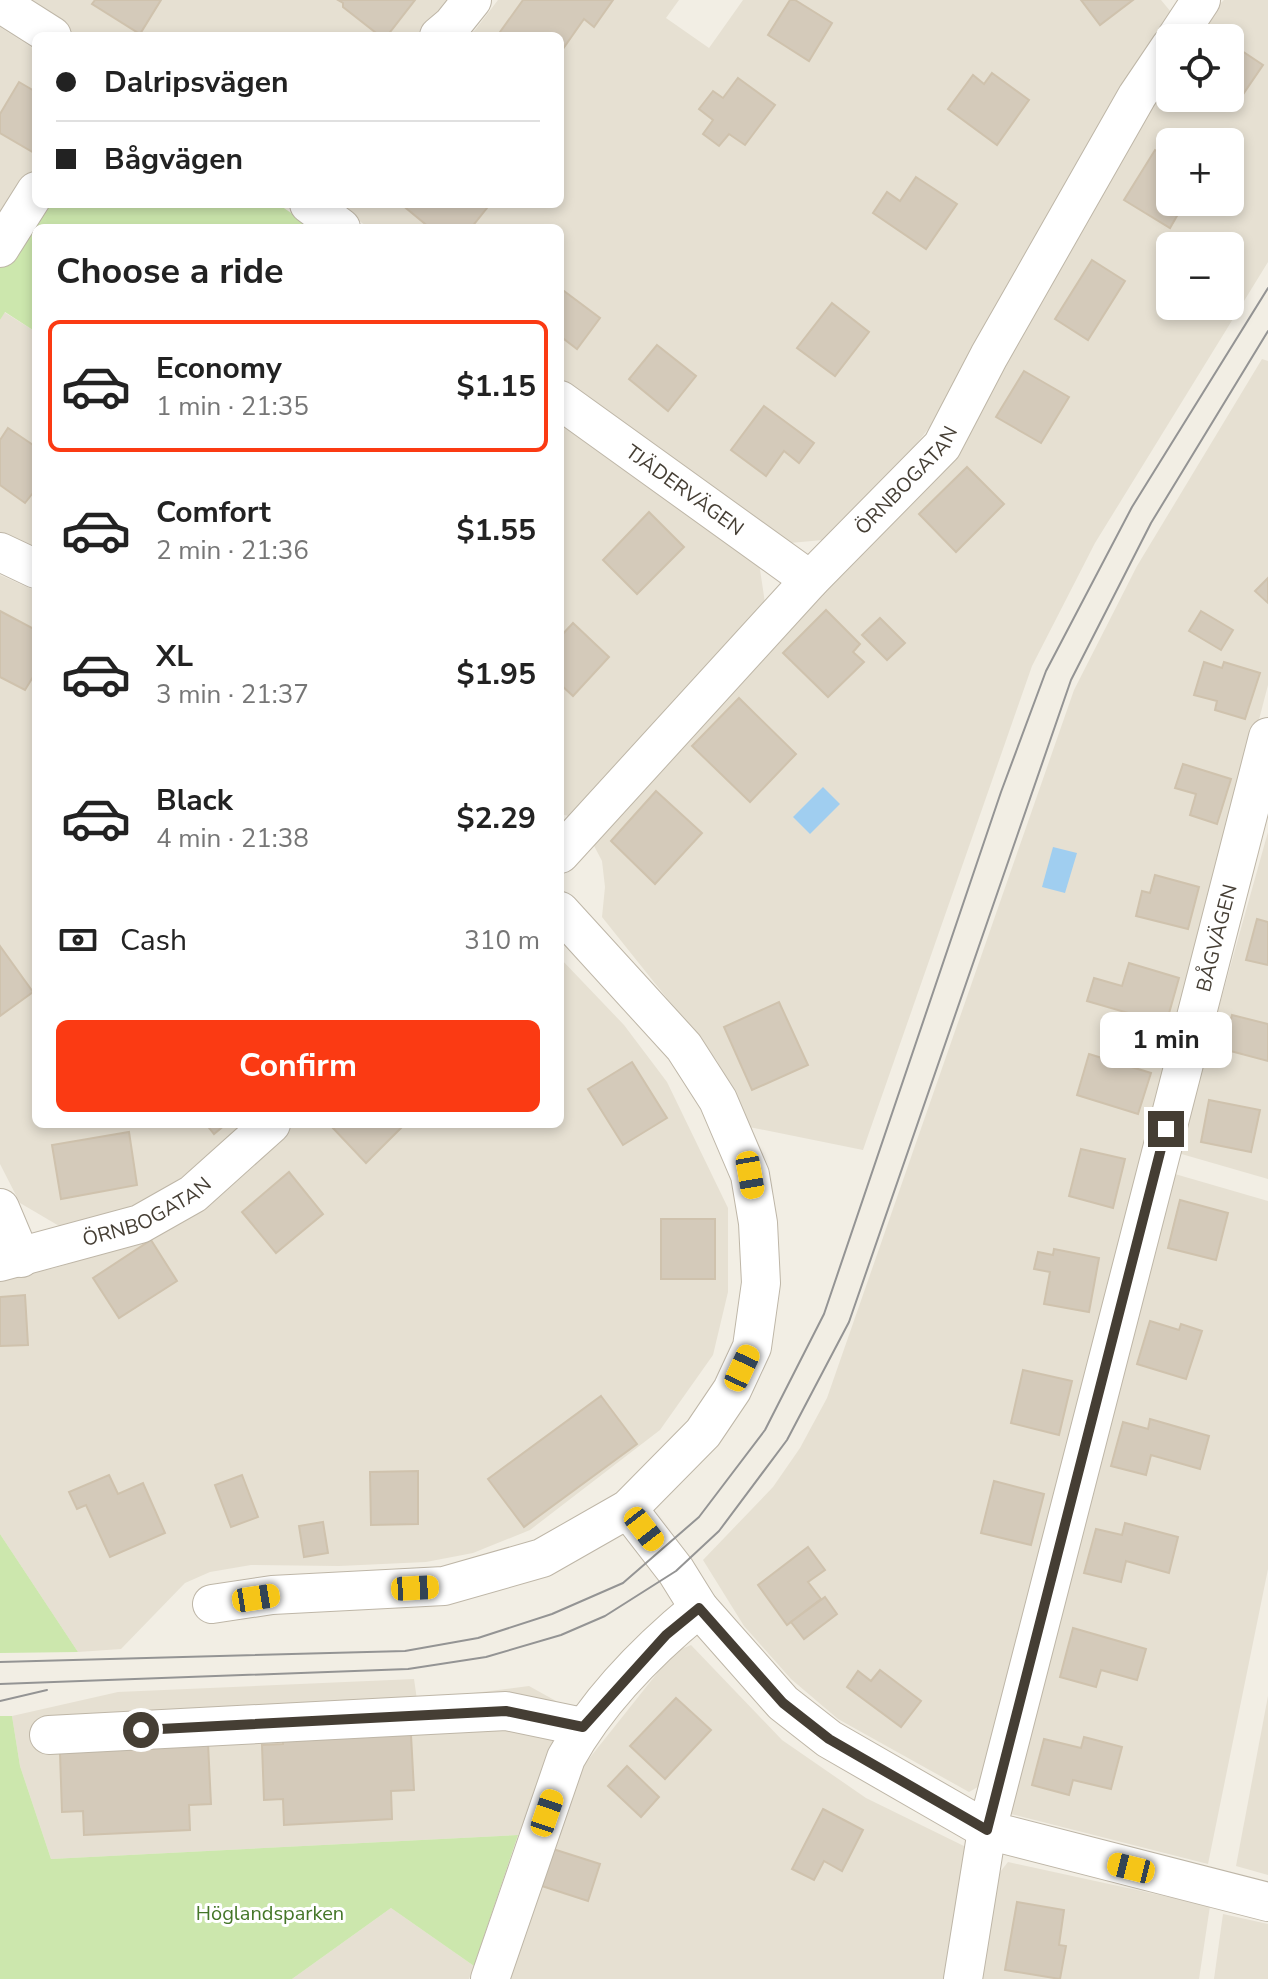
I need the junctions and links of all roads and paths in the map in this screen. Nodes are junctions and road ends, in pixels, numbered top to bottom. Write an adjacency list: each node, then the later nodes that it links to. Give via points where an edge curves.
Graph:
1 (472, 0): 6 (street)
2 (1197, 1): 4 (street)
3 (0, 3): 5 (street)
4 (1184, 24)
5 (46, 32)
6 (444, 32)
7 (1156, 68): 15 (street, ÖRNBOGATAN, via 942,446)
8 (32, 197): 11 (street)
9 (314, 208): 10 (street)
10 (336, 224)
11 (0, 248)
12 (564, 403): 15 (street, TJÄDERVÄGEN)
13 (0, 552): 14 (street)
14 (32, 567)
15 (810, 580): 17 (street, ÖRNBOGATAN)
16 (1268, 737): 27 (street, BÅGVÄGEN)
17 (564, 850)
18 (564, 915): 22 (street, via 684,1047 718,1100 750,1175 758,1223 761,1283 752,1347 703,1433)
19 (267, 1128): 21 (street, ÖRNBOGATAN, via 193,1194 140,1224)
20 (0, 1208): 21 (street)
21 (11, 1260)
22 (628, 1509): 23 (street, via 542,1558 444,1586 272,1595); 24 (street)
23 (212, 1604)
24 (699, 1608): 25 (street, via 666,1635); 27 (street, via 783,1703 829,1739)
25 (583, 1727): 26 (street, via 506,1711); 29 (street, via 566,1758)
26 (49, 1735)
27 (987, 1830): 28 (street); 30 (street, BÅGVÄGEN)
28 (1268, 1902)
29 (490, 1979)
30 (963, 1979)

